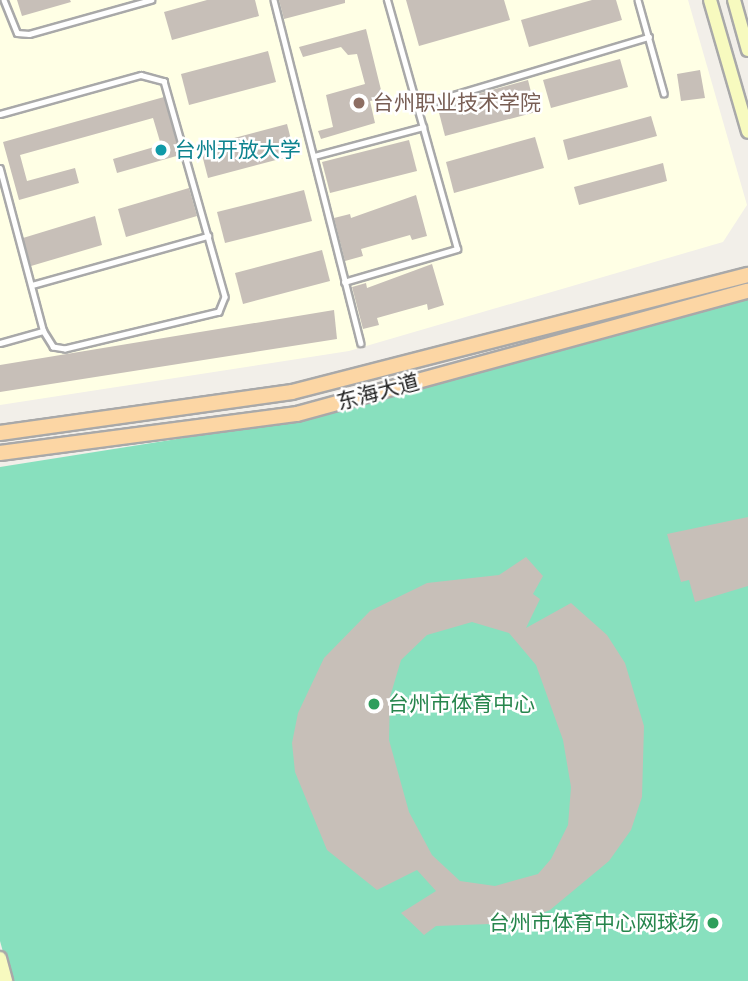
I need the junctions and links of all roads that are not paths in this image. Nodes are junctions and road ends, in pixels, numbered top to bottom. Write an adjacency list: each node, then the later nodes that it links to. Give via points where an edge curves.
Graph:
1 (4, 0): 2 (lane, via 17,33 29,34)
2 (151, 0)
3 (274, 0): 15 (lane)
4 (387, 0): 11 (lane)
5 (638, 0): 8 (lane)
6 (710, 0): 14 (main road)
7 (734, 0): 9 (main road)
8 (649, 37): 10 (lane); 11 (lane)
9 (748, 50)
10 (664, 93)
11 (417, 106): 13 (lane)
12 (0, 114): 17 (lane, via 154,74 164,81)
13 (423, 127): 15 (lane); 19 (lane, via 457,249)
14 (748, 132)
15 (314, 156): 19 (lane)
16 (0, 169): 20 (lane)
17 (208, 236): 20 (lane); 22 (lane, via 225,297 219,312 65,349 53,347)
18 (748, 275): 25 (main road, 东海大道, via 292,391)
19 (344, 282): 24 (lane)
20 (32, 285): 22 (lane)
21 (748, 291): 26 (main road, 东海大道, via 297,414)
22 (43, 331): 23 (lane)
23 (0, 343)
24 (361, 343)
25 (0, 433)
26 (0, 453)
27 (0, 958): 28 (main road)
28 (6, 981)

